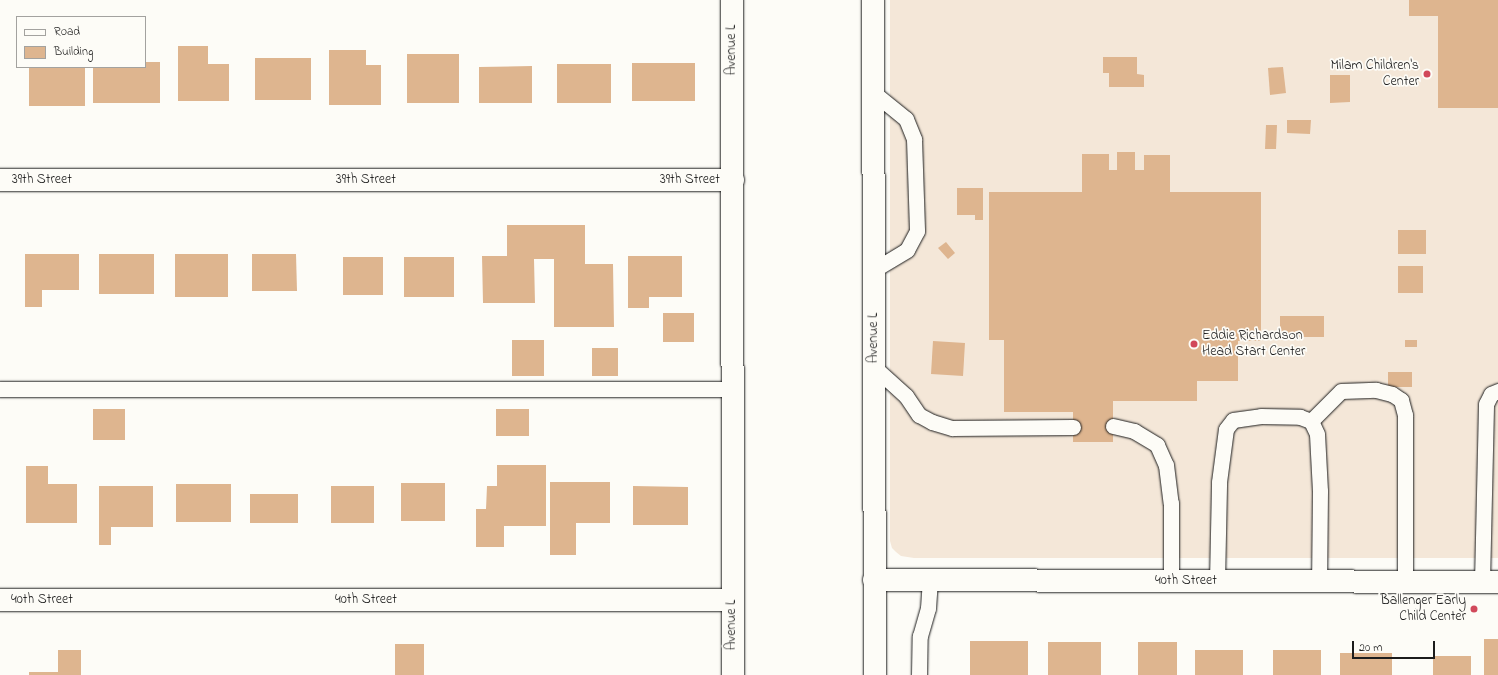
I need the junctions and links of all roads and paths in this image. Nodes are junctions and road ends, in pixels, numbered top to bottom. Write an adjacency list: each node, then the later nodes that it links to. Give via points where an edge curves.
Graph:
1 (732, 0): 5 (street, Avenue L)
2 (873, 0): 3 (street, Avenue L)
3 (874, 94): 6 (street, Avenue L); 6 (lane, via 906,119 914,139 917,231 907,250)
4 (0, 180): 5 (street, 39th Street)
5 (733, 180): 9 (street, Avenue L)
6 (874, 270): 7 (street, Avenue L)
7 (874, 367): 13 (lane, via 906,396 918,414 932,422 952,428); 14 (street, Avenue L)
8 (0, 389): 9 (lane)
9 (733, 389): 22 (street, Avenue L)
10 (1498, 391): 20 (lane, via 1491,394 1486,404 1483,521)
11 (1311, 421): 17 (lane, via 1300,417 1261,416 1233,420 1226,429 1219,482); 18 (lane, via 1318,434); 19 (lane, via 1341,391 1376,390 1392,394 1401,400 1405,414)
12 (1113, 426): 16 (lane, via 1134,431 1157,445 1166,465 1171,503)
13 (1073, 427)
14 (874, 580): 15 (street, 40th Street); 24 (street, Avenue L)
15 (930, 580): 16 (street, 40th Street); 25 (lane, via 928,608 920,636)
16 (1172, 581): 17 (street, 40th Street)
17 (1217, 581): 18 (street, 40th Street)
18 (1319, 582): 19 (street, 40th Street)
19 (1405, 582): 20 (street, 40th Street)
20 (1490, 582)
21 (0, 600): 22 (street, 40th Street)
22 (732, 600): 23 (street, Avenue L)
23 (732, 675)
24 (876, 675)
25 (918, 675)

